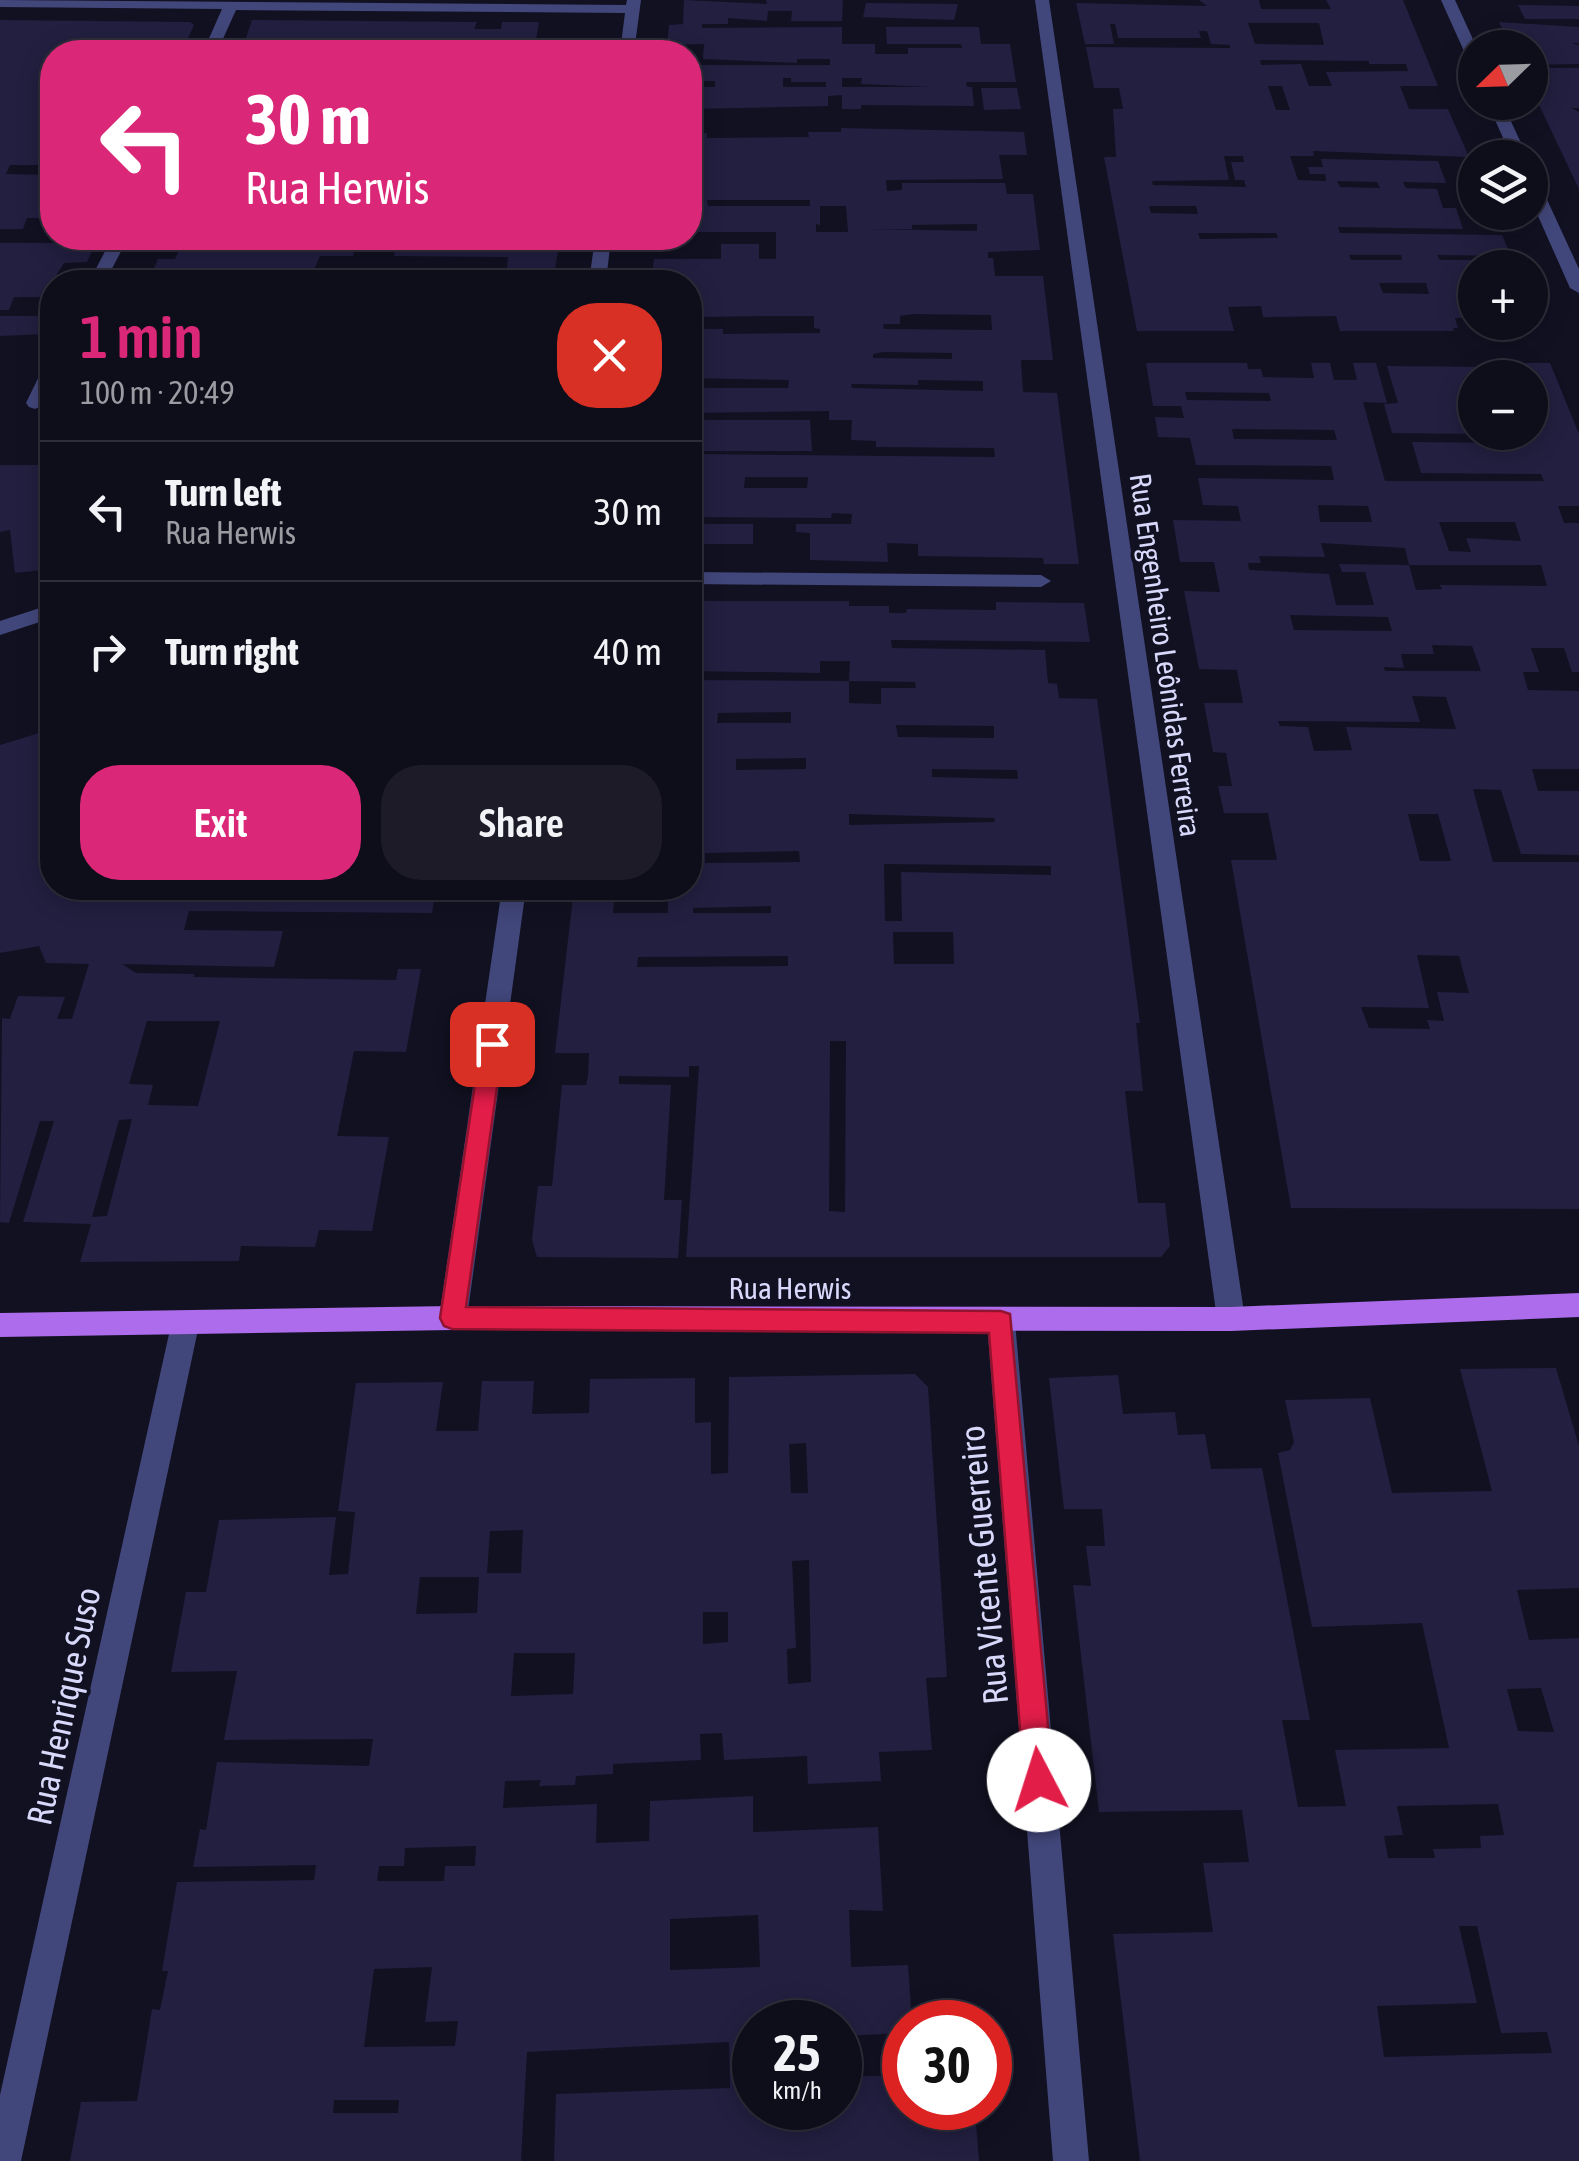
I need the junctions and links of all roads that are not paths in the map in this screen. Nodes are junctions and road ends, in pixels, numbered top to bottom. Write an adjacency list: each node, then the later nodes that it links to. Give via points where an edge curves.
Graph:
1 (1042, 0): 20 (street, Rua Engenheiro Leônidas Ferreira)
2 (1448, 0): 6 (street)
3 (0, 3): 4 (street)
4 (232, 3): 5 (street); 7 (street)
5 (633, 5): 8 (street)
6 (1462, 30)
7 (215, 40)
8 (629, 40)
9 (1548, 220): 10 (street)
10 (1579, 288)
11 (40, 393): 12 (street)
12 (35, 403)
13 (702, 578): 14 (street)
14 (1040, 581)
15 (40, 615): 16 (street)
16 (0, 628)
17 (512, 900): 19 (street)
18 (1579, 1306): 20 (main road, Rua Herwis)
19 (452, 1318): 21 (main road, Rua Herwis); 23 (main road, Rua Herwis)
20 (1232, 1319): 21 (main road, Rua Herwis)
21 (1001, 1322): 25 (street, Rua Vicente Guerreiro)
22 (0, 1325): 23 (main road, Rua Herwis)
23 (184, 1325): 24 (street, Rua Henrique Suso)
24 (3, 2161)
25 (1070, 2161)

